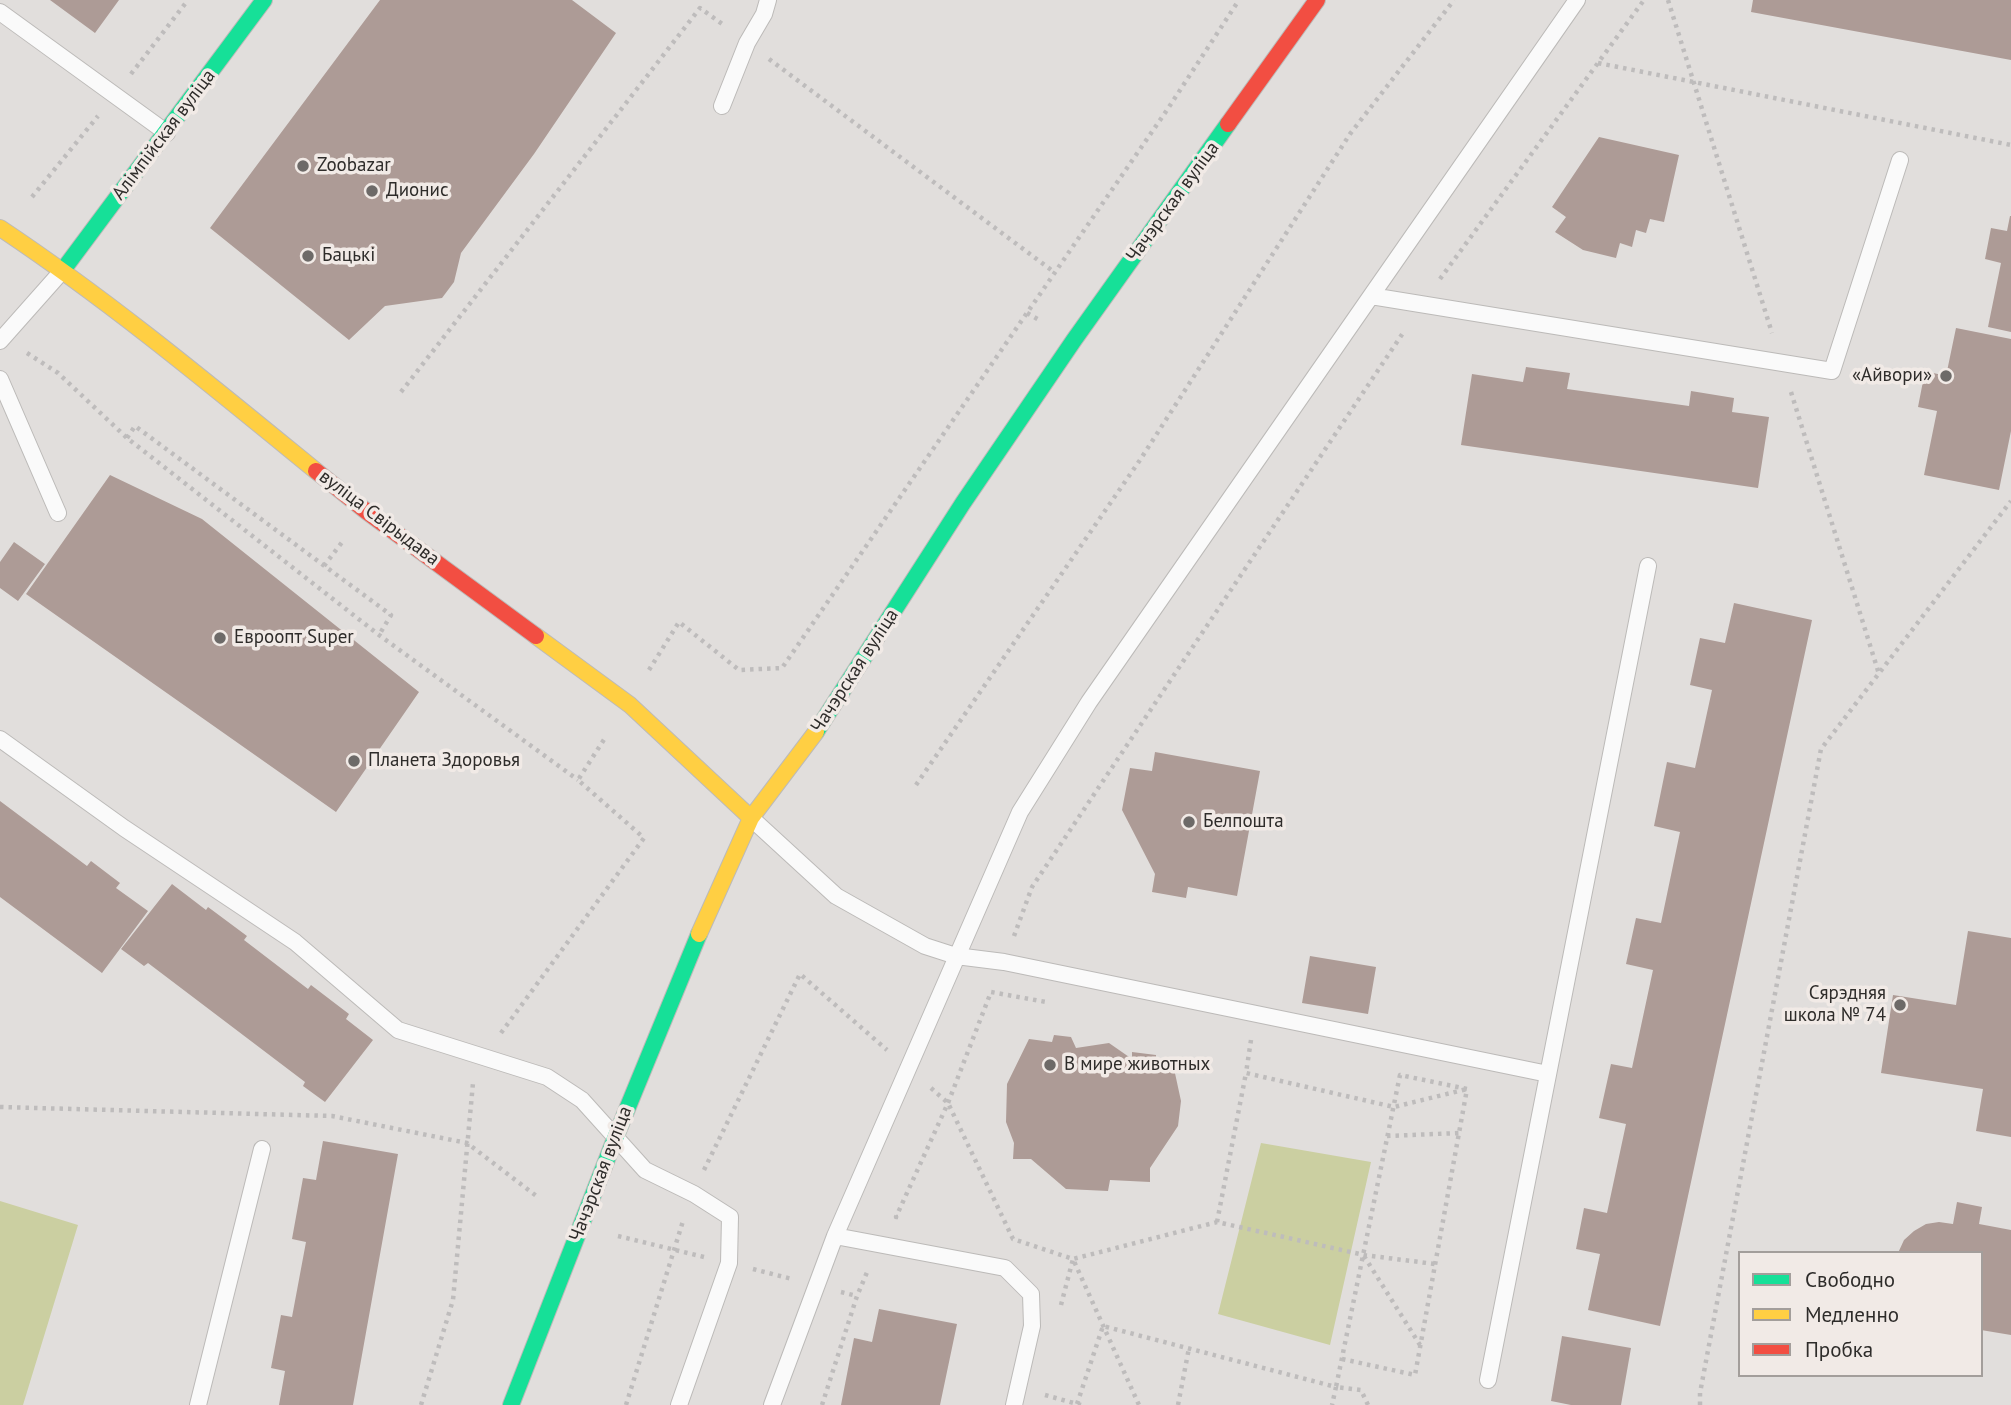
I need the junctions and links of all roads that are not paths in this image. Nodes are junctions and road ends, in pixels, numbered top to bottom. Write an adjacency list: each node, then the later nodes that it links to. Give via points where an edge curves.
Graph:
1 (264, 0): 7 (main road, Алімпійская вуліца)
2 (768, 0): 6 (lane)
3 (1317, 0): 17 (main road, Чачэрская вуліца, via 1074,340 962,503 830,713)
4 (1577, 0): 11 (lane)
5 (0, 12): 7 (lane)
6 (722, 106)
7 (167, 133): 10 (main road, Алімпійская вуліца)
8 (1900, 160): 11 (lane, via 1832,371)
9 (0, 228): 10 (main road, вуліца Свірыдава)
10 (63, 270): 12 (lane); 17 (main road, вуліца Свірыдава, via 366,511 630,705)
11 (1371, 296): 18 (lane, via 1089,702 1020,812)
12 (0, 341)
13 (0, 379): 14 (lane)
14 (58, 513)
15 (1648, 566): 19 (lane)
16 (0, 739): 20 (lane, via 295,942 398,1030 547,1077 582,1100)
17 (751, 818): 18 (lane, via 836,896 925,946); 20 (main road, Чачэрская вуліца)
18 (956, 956): 19 (lane); 22 (lane)
19 (1548, 1074): 23 (lane)
20 (615, 1136): 25 (main road, Чачэрская вуліца); 26 (lane, via 645,1170 730,1217 729,1263)
21 (262, 1149): 24 (lane)
22 (835, 1236): 27 (lane); 28 (lane, via 1005,1268 1031,1294 1032,1326)
23 (1488, 1380)
24 (198, 1405)
25 (511, 1405)
26 (679, 1405)
27 (772, 1405)
28 (1014, 1405)

